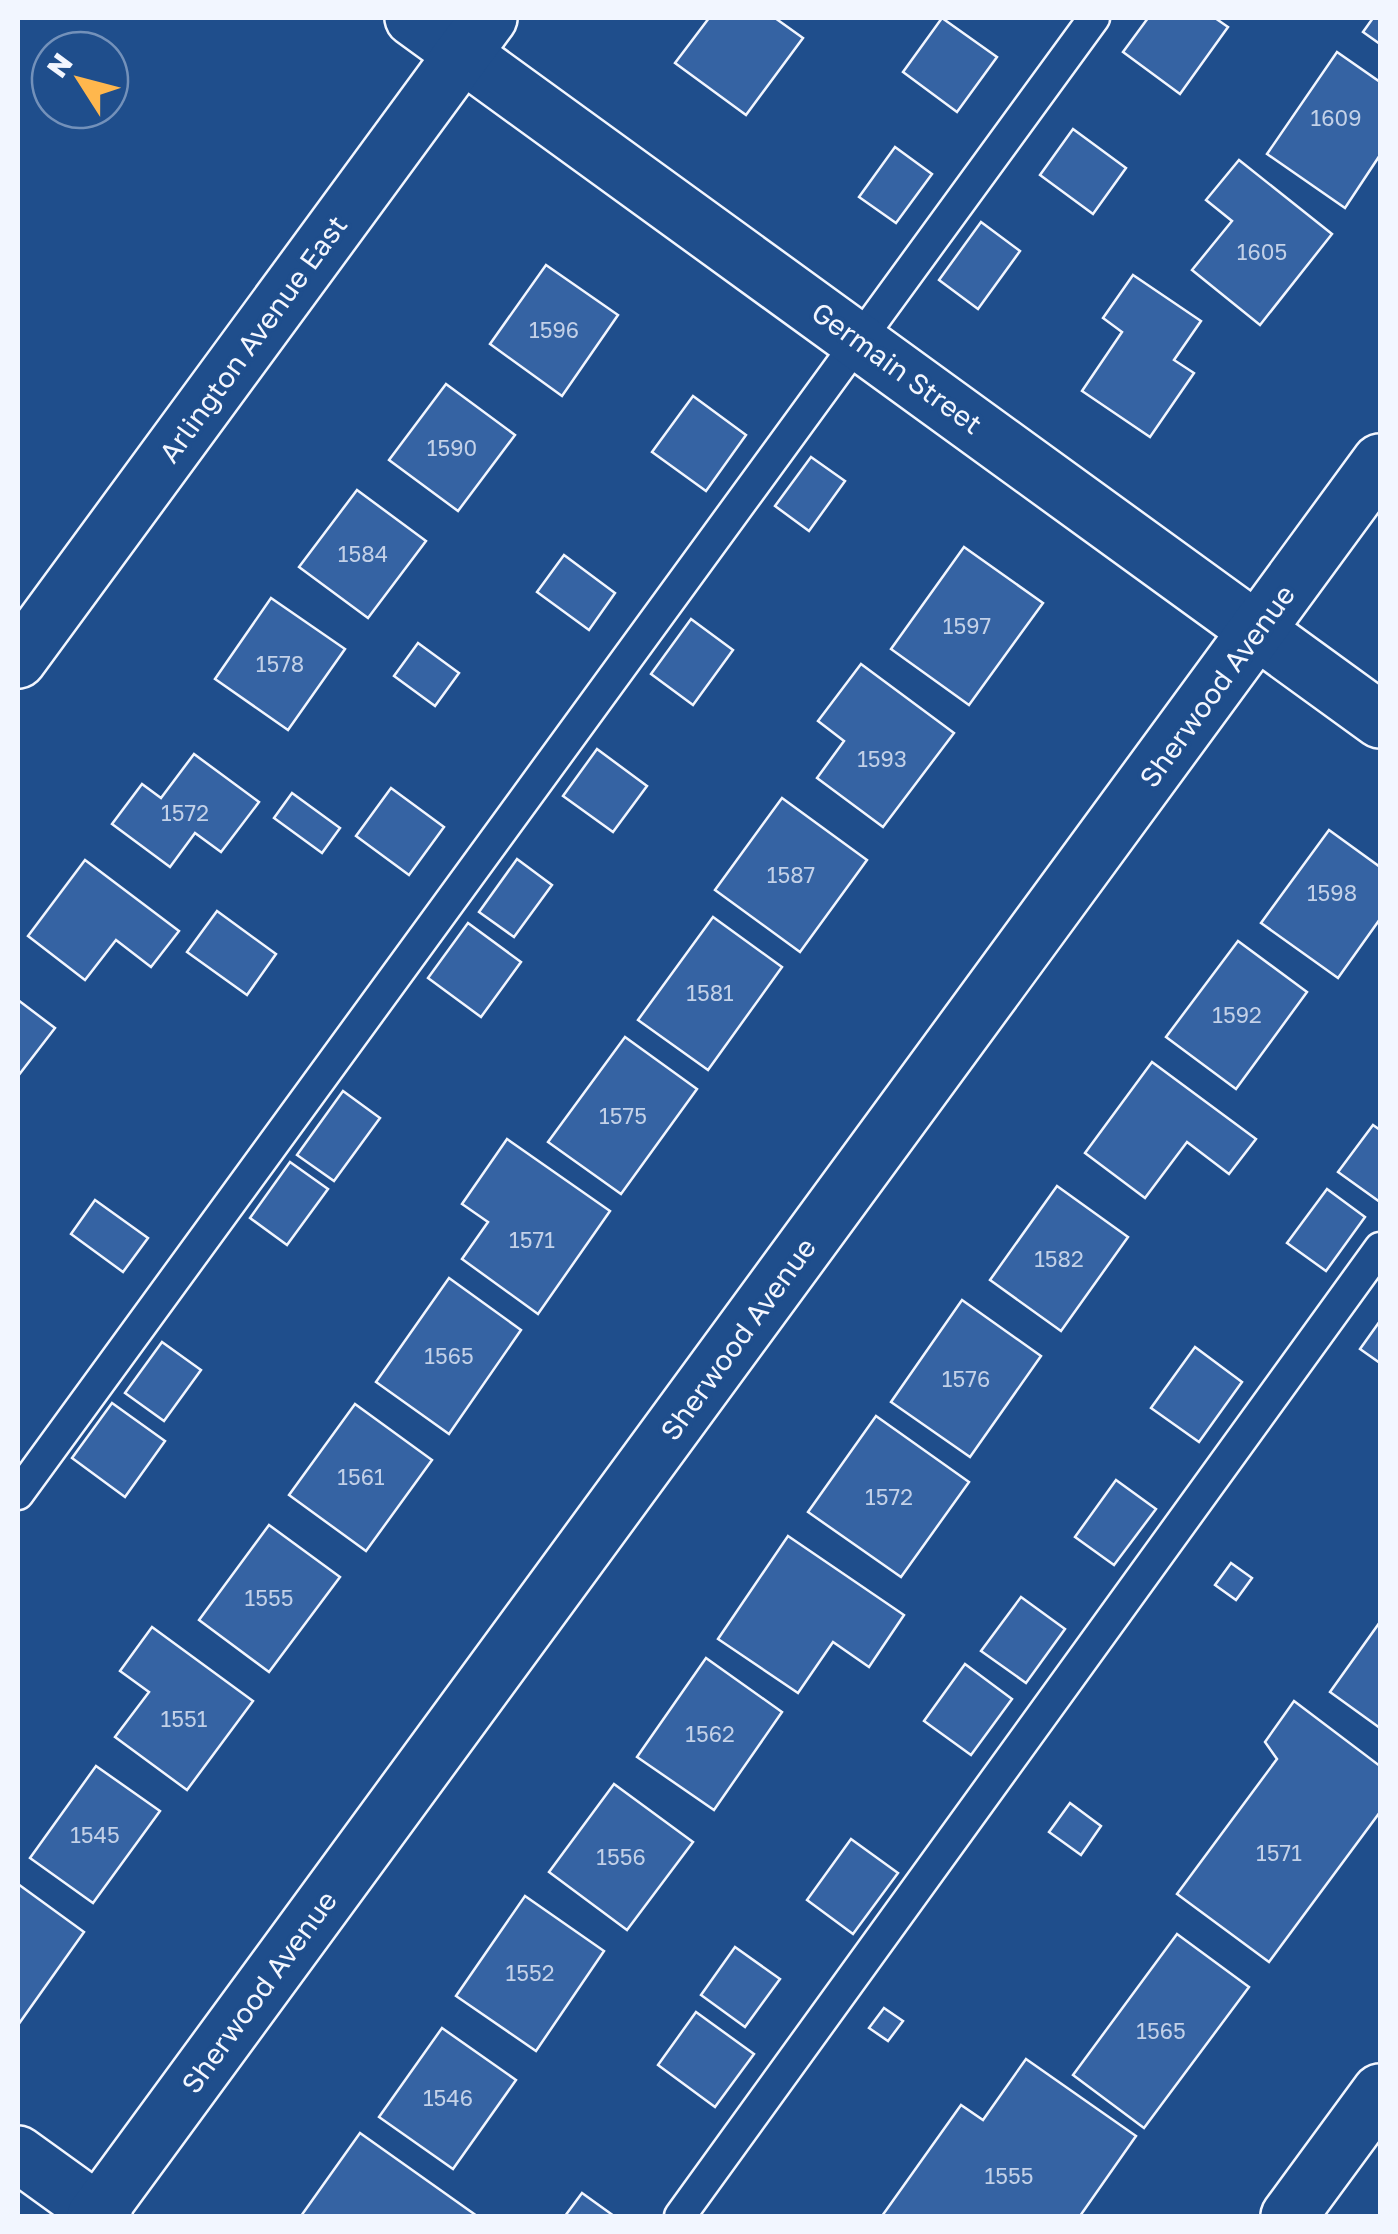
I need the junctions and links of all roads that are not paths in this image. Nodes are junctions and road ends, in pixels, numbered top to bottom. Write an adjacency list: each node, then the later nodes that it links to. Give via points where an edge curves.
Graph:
1 (413, 18): 3 (street, Germain Street)
2 (1094, 18): 4 (lane)
3 (476, 36): 4 (street, Germain Street); 7 (street, Arlington Avenue East)
4 (859, 341): 6 (street, Germain Street); 10 (lane)
5 (1380, 462): 6 (street, Sherwood Avenue)
6 (1257, 630): 8 (street, Germain Street); 13 (street, Sherwood Avenue)
7 (18, 660)
8 (1380, 720)
9 (1380, 1248): 14 (lane)
10 (18, 1494)
11 (1380, 2092): 15 (street)
12 (18, 2154): 13 (street)
13 (99, 2215)
14 (680, 2216)
15 (1289, 2216)

